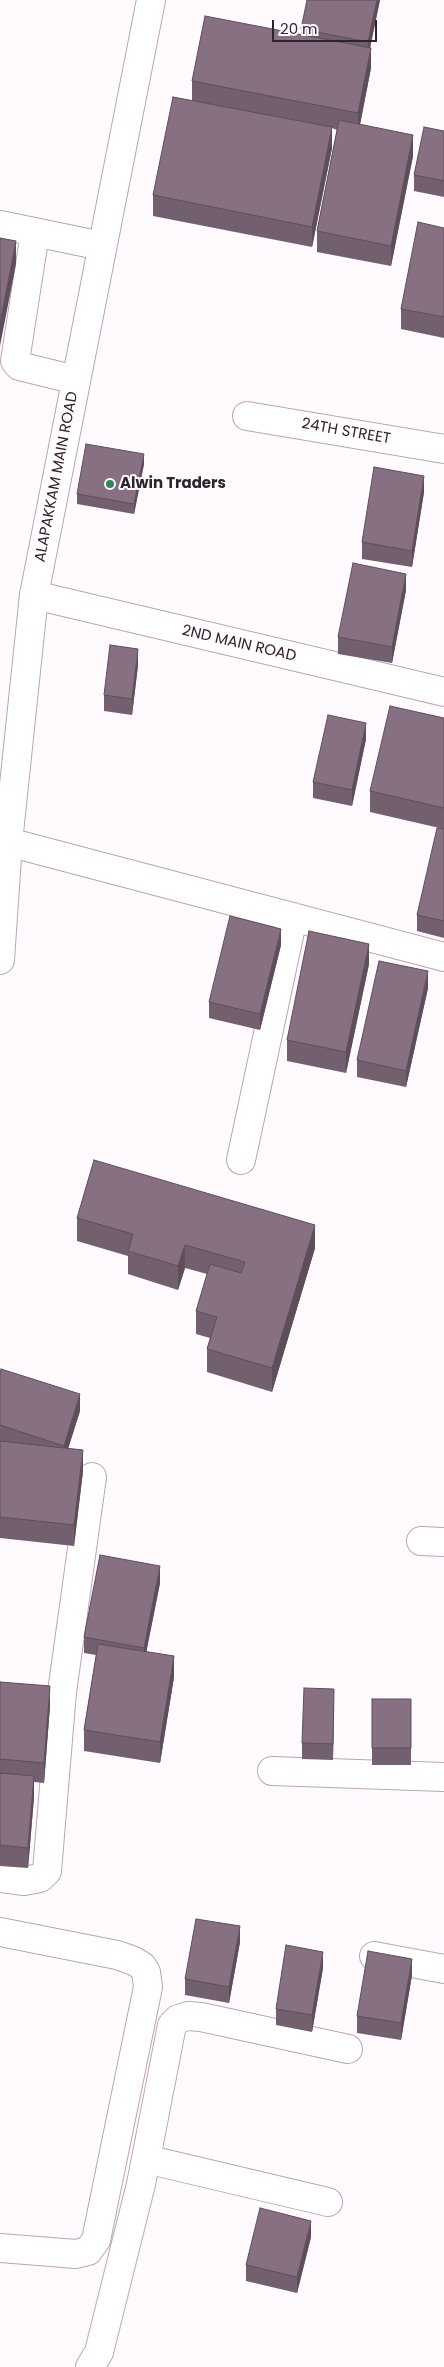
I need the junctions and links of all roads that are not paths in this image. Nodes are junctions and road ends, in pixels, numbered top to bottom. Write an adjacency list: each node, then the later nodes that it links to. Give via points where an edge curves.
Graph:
1 (151, 0): 4 (street, ALAPAKKAM MAIN ROAD)
2 (0, 225): 3 (street)
3 (35, 233): 4 (street); 5 (street, via 15,362 19,366)
4 (102, 246): 5 (street, ALAPAKKAM MAIN ROAD)
5 (76, 380): 8 (street, ALAPAKKAM MAIN ROAD)
6 (247, 416): 7 (street, 24TH STREET)
7 (444, 449)
8 (34, 595): 9 (street, 2ND MAIN ROAD); 10 (street, ALAPAKKAM MAIN ROAD)
9 (444, 692)
10 (8, 842): 11 (street); 13 (street, ALAPAKKAM MAIN ROAD)
11 (293, 917): 12 (street); 14 (street)
12 (444, 957)
13 (0, 960)
14 (241, 1160)
15 (92, 1477): 18 (street, via 62,1692 47,1871 40,1878 24,1881)
16 (272, 1771): 17 (street)
17 (444, 1777)
18 (0, 1878)
19 (0, 1932): 25 (street, via 134,1961 146,1972 148,1987 96,2240 88,2251 76,2254)
20 (367, 1956): 21 (street)
21 (444, 1969)
22 (348, 2048): 23 (street, via 201,2017 178,2019 172,2025)
23 (146, 2159): 24 (street); 26 (street, via 114,2298 99,2352)
24 (328, 2202)
25 (0, 2248)
26 (90, 2367)

